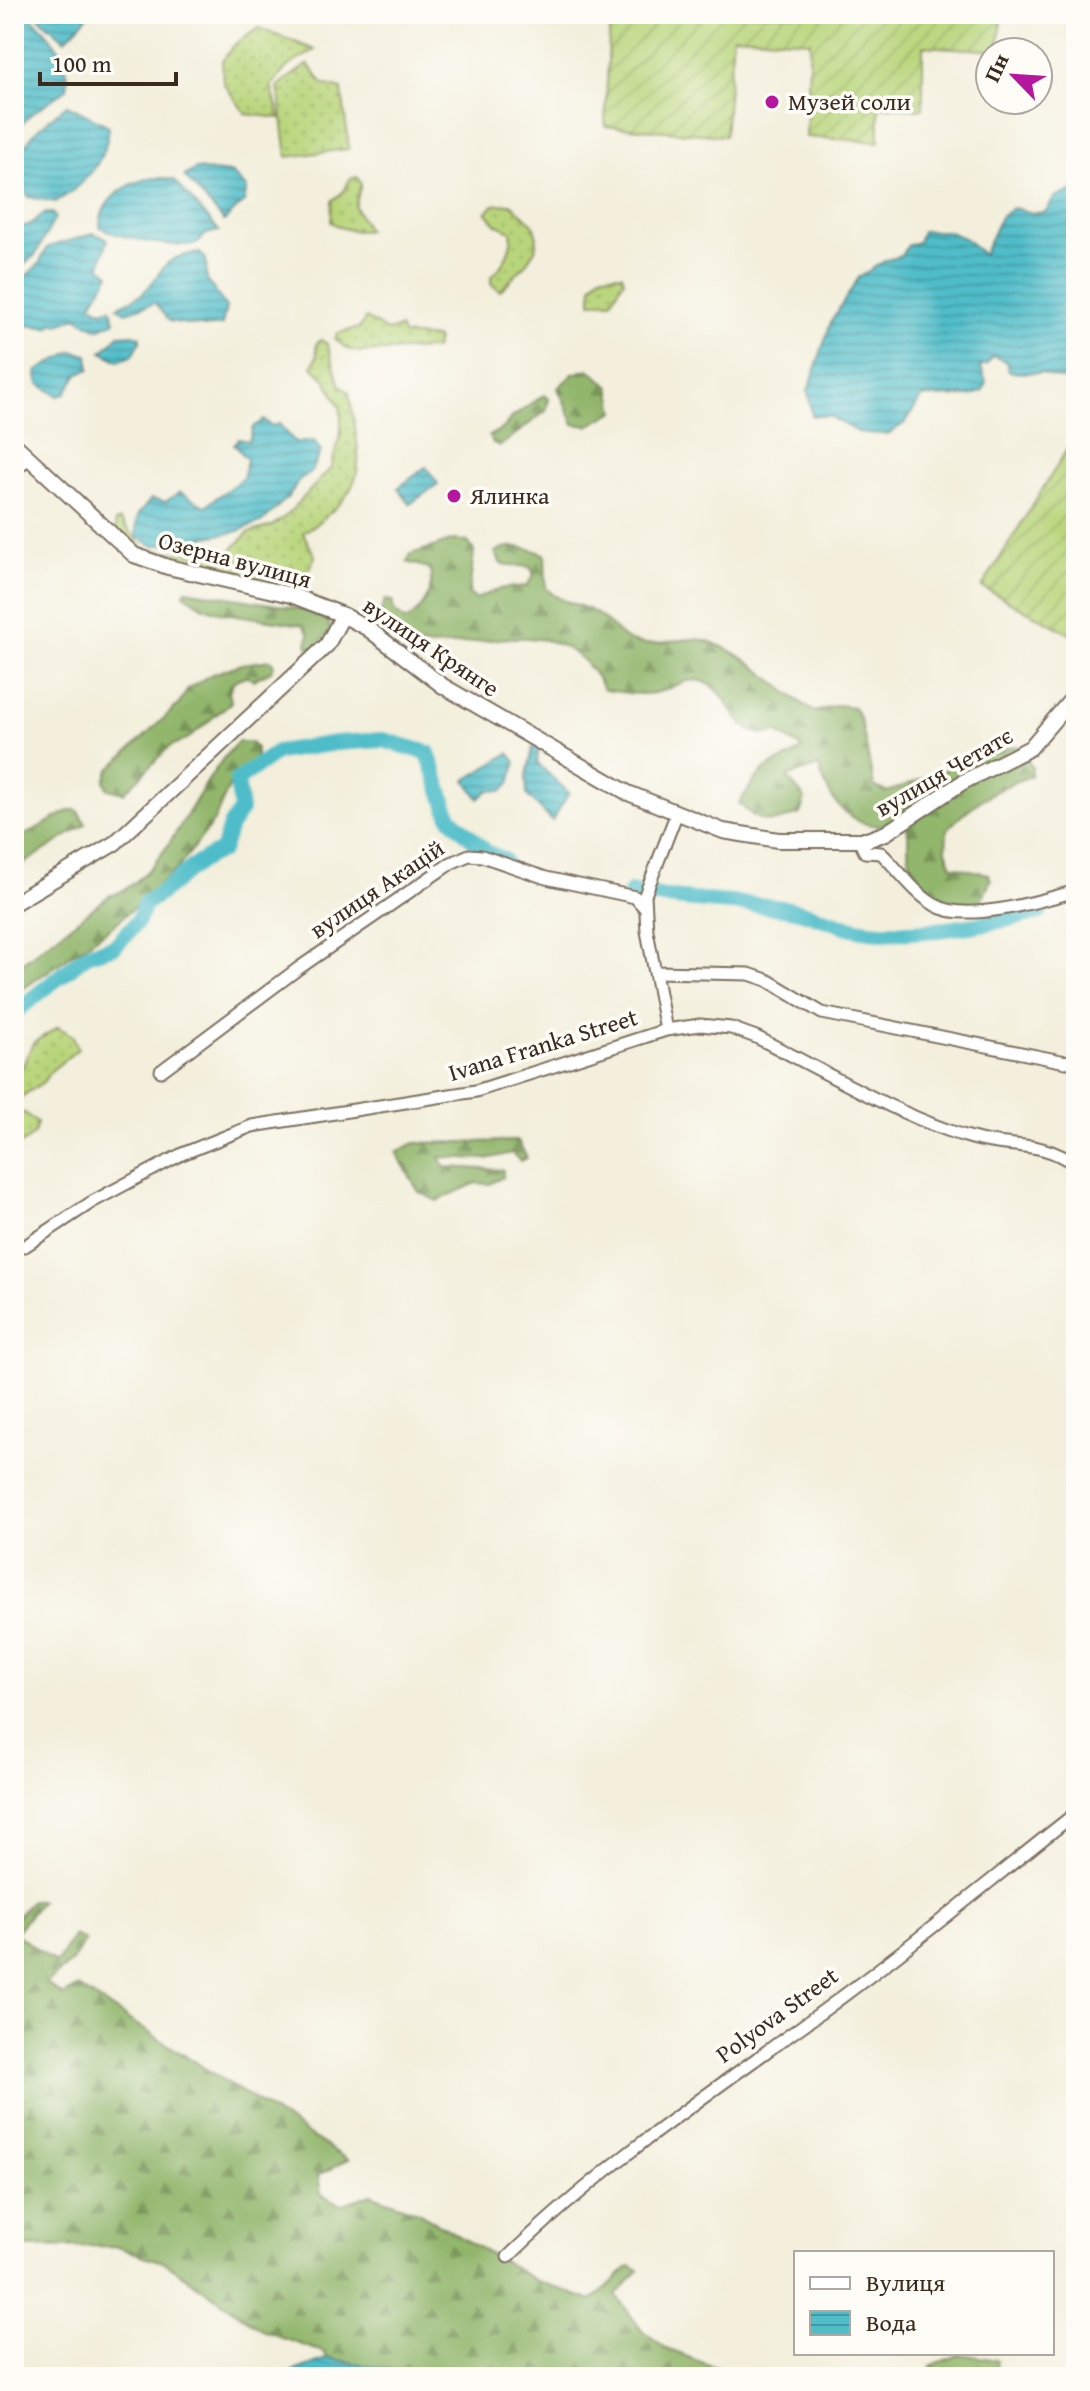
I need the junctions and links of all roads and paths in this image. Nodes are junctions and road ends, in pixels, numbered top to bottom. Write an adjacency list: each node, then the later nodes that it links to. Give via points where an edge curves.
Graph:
1 (14, 444): 2 (street, Озерна вулиця)
2 (28, 458): 3 (street); 4 (street, Озерна вулиця, via 134,555 291,595)
3 (14, 471)
4 (343, 615): 6 (street, вулиця Крянге, via 443,686 628,793); 9 (street, вулиця Крянге, via 327,645 115,843)
5 (1076, 694): 7 (street, вулиця Четатє, via 1030,748 963,782 886,833)
6 (676, 815): 7 (street, вулиця Крянге, via 723,831 778,840); 10 (street, via 645,895)
7 (859, 840): 8 (street, via 865,852 881,853 937,907 1009,909)
8 (1076, 891)
9 (14, 903)
10 (645, 908): 11 (street); 14 (street, вулиця Акацій, via 635,897 469,855 299,968)
11 (655, 972): 12 (street); 13 (street, via 749,974 822,1013 1066,1062)
12 (666, 1030): 15 (street, Ivana Franka Street, via 731,1028 931,1123 972,1138 1045,1147); 16 (street, Ivana Franka Street, via 476,1091 252,1126 182,1154 92,1202)
13 (1076, 1058)
14 (161, 1071)
15 (1076, 1165)
16 (25, 1246)
17 (1076, 1813): 18 (street, Polyova Street, via 799,2029 608,2169)
18 (508, 2257)

